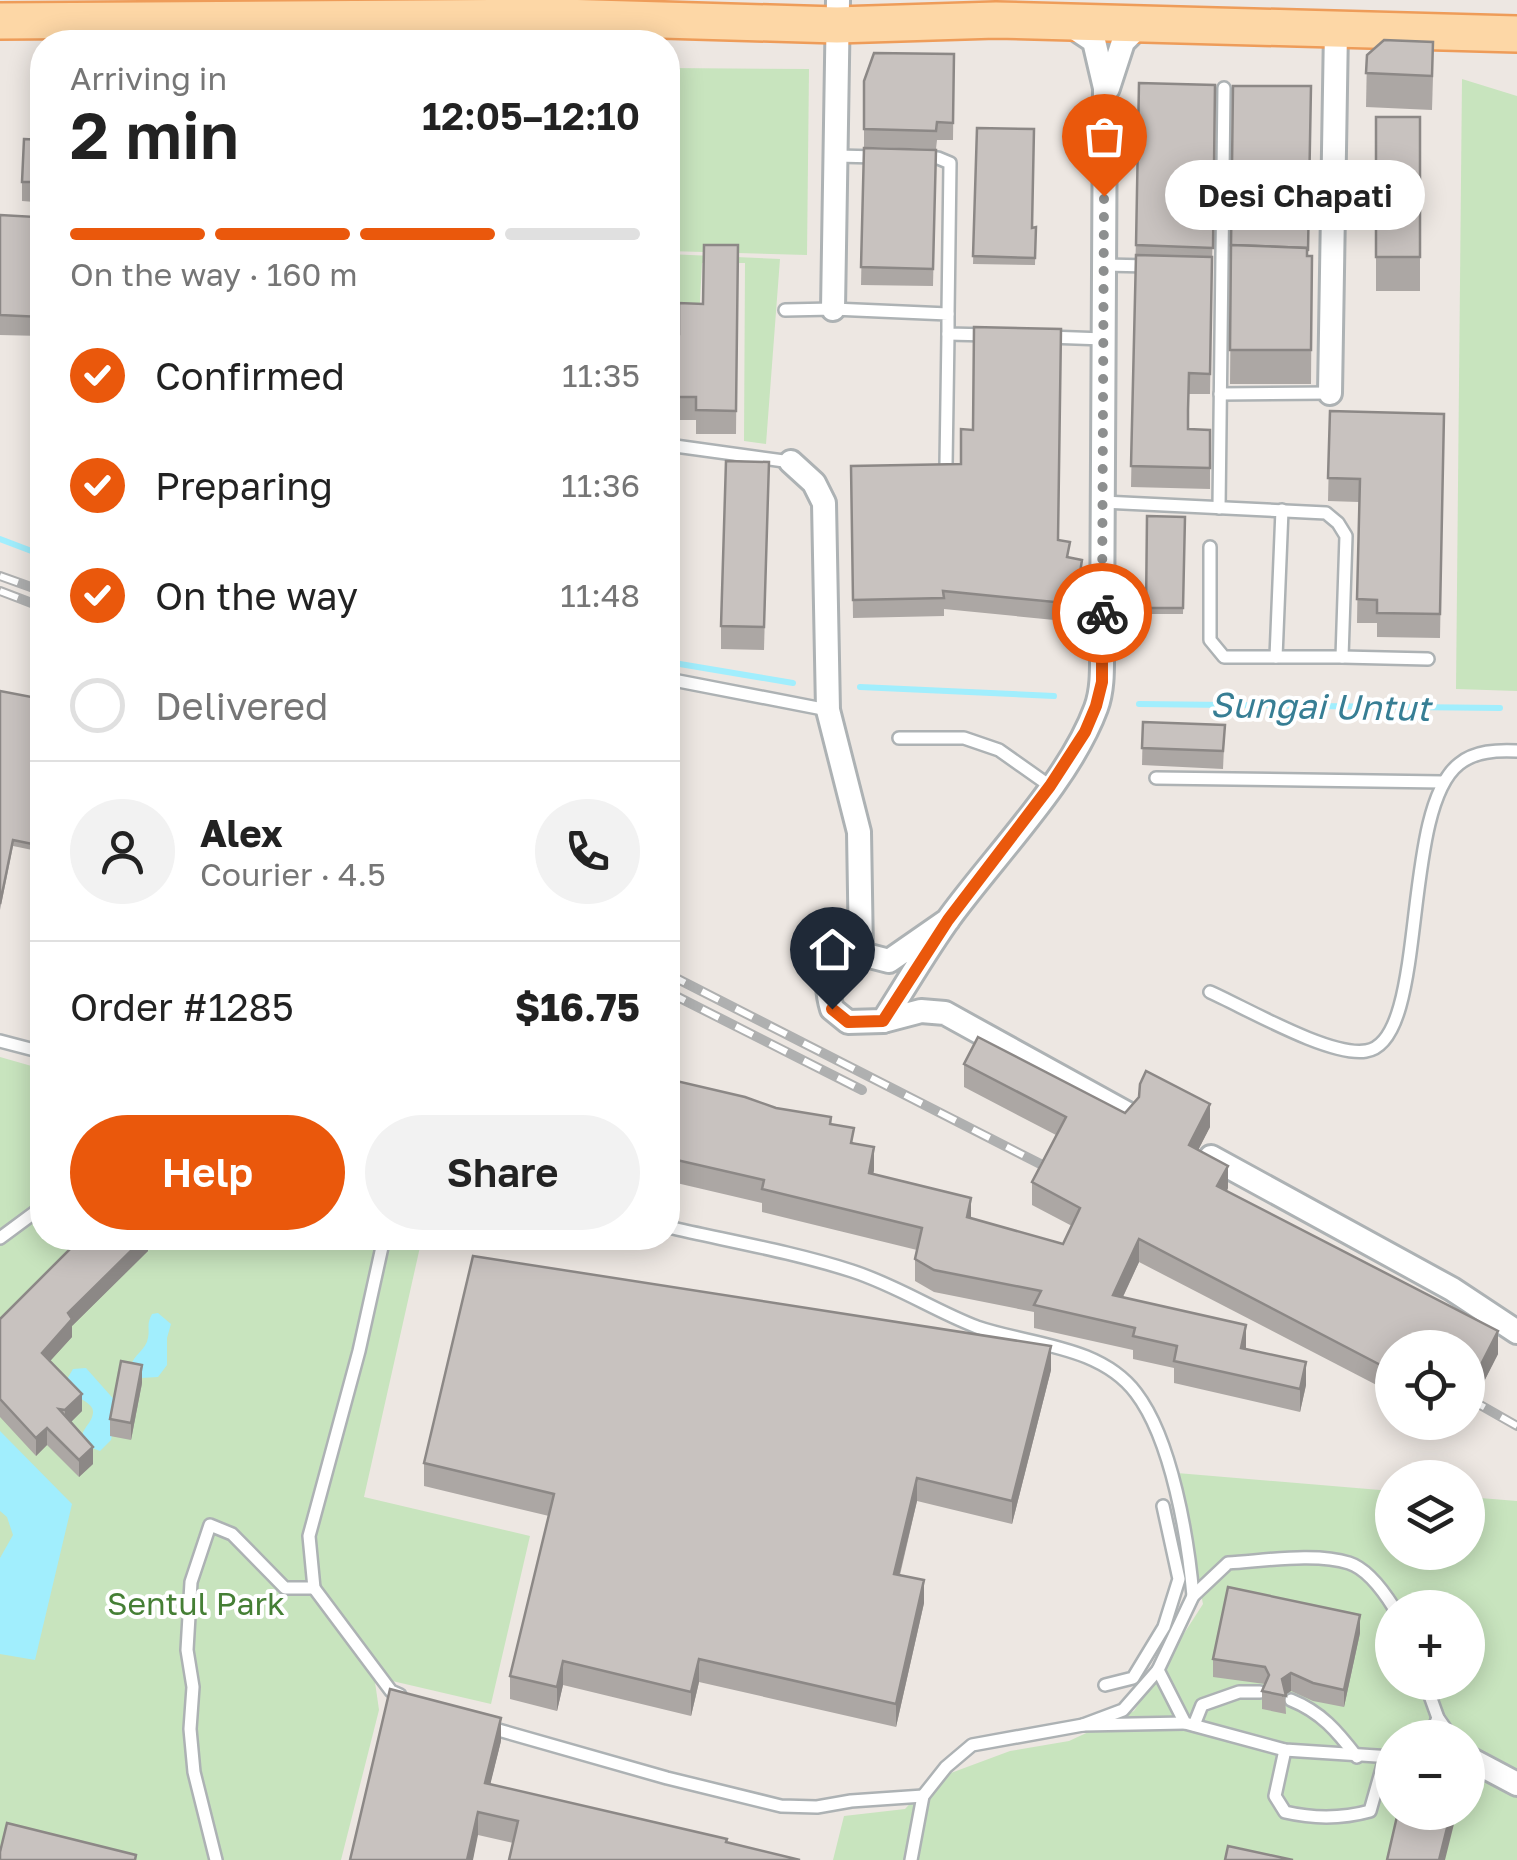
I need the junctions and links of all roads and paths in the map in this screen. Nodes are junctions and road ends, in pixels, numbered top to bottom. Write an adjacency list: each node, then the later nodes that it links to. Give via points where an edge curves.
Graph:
1 (332, 0): 3 (main road)
2 (838, 13): 3 (main road); 5 (main road); 15 (street)
3 (365, 20): 4 (main road, via 111,27)
4 (0, 21)
5 (1065, 22): 6 (main road); 14 (street, via 1094,41)
6 (1141, 24): 7 (main road); 14 (street, via 1124,42)
7 (1336, 29): 8 (main road); 31 (street, via 1324,272)
8 (1463, 33): 9 (main road); 10 (main road)
9 (1517, 34)
10 (1517, 58)
11 (1205, 87): 12 (lane)
12 (1224, 88): 13 (lane); 21 (lane)
13 (1240, 88)
14 (1104, 111): 18 (street)
15 (837, 156): 16 (lane); 23 (street)
16 (888, 157)
17 (904, 158): 25 (lane, via 950,163)
18 (1104, 264): 19 (lane); 29 (street)
19 (1163, 267)
20 (1202, 268): 21 (lane)
21 (1222, 269): 22 (lane); 30 (lane)
22 (1240, 269)
23 (833, 308): 24 (lane); 25 (lane)
24 (785, 310)
25 (948, 314): 26 (lane)
26 (948, 334): 27 (lane); 34 (lane)
27 (1006, 336)
28 (1026, 336): 29 (lane)
29 (1104, 338): 35 (street)
30 (1220, 394): 31 (lane); 36 (lane)
31 (1330, 394)
32 (680, 447): 33 (lane)
33 (792, 462): 43 (street, via 824,503)
34 (946, 465)
35 (1103, 502): 36 (lane); 48 (street, via 1102,682 1085,732)
36 (1218, 508): 37 (lane)
37 (1282, 510): 39 (lane); 40 (lane, via 1326,514 1346,536)
38 (1210, 547): 39 (lane, via 1214,648 1224,657)
39 (1276, 657): 40 (lane)
40 (1342, 657): 41 (lane)
41 (1428, 659)
42 (680, 681): 43 (lane)
43 (828, 710): 50 (street, via 859,832)
44 (899, 738): 48 (lane, via 964,738 999,750)
45 (1517, 751): 47 (lane, via 1478,752)
46 (1156, 778): 47 (lane)
47 (1442, 782): 51 (lane, via 1421,866 1401,1010 1390,1038 1370,1052 1342,1052)
48 (1050, 786): 49 (street)
49 (948, 920): 50 (street, via 889,960); 52 (street)
50 (856, 953): 52 (street, via 841,957 830,974 832,1009 848,1022)
51 (1210, 992)
52 (883, 1021): 55 (street, via 946,1012)
53 (0, 1041): 54 (lane)
54 (30, 1049)
55 (1126, 1112)
56 (1212, 1158): 61 (street, via 1452,1289)
57 (30, 1216): 59 (lane)
58 (680, 1230): 65 (lane, via 850,1270 975,1326 1109,1369 1136,1392 1155,1430 1189,1546)
59 (0, 1238)
60 (381, 1250): 63 (lane, via 308,1536)
61 (1517, 1332)
62 (1163, 1506): 67 (lane, via 1179,1579 1169,1611 1132,1678)
63 (314, 1588): 69 (lane, via 391,1691); 83 (lane, via 285,1588 232,1534 210,1526 191,1582 187,1650 194,1772)
64 (1380, 1590): 65 (lane, via 1350,1563 1307,1559 1228,1563)
65 (1194, 1596): 66 (lane)
66 (1158, 1670): 74 (lane); 75 (lane, via 1123,1710)
67 (1105, 1685)
68 (1260, 1692): 74 (lane, via 1202,1706)
69 (408, 1697)
70 (1291, 1700): 77 (lane, via 1314,1709)
71 (1432, 1700): 72 (lane)
72 (1438, 1718)
73 (474, 1722): 81 (lane, via 781,1806)
74 (1189, 1724): 75 (lane); 76 (lane)
75 (1083, 1725): 81 (lane, via 972,1744)
76 (1285, 1750): 77 (lane); 82 (lane, via 1275,1796 1286,1812 1346,1818 1370,1811)
77 (1356, 1756): 78 (lane)
78 (1375, 1757)
79 (1485, 1767): 80 (street)
80 (1517, 1784)
81 (922, 1796): 84 (lane)
82 (1375, 1797)
83 (216, 1860)
84 (911, 1860)

